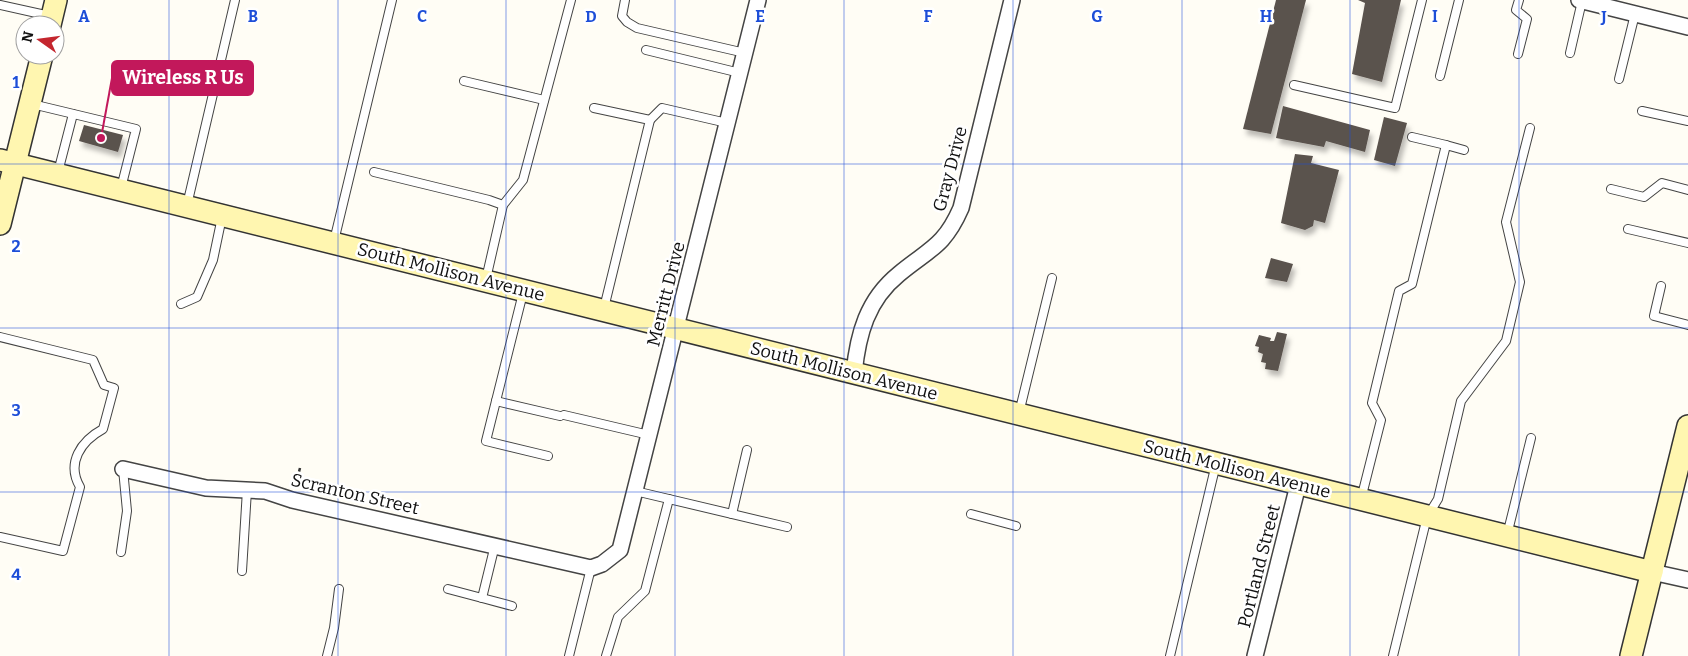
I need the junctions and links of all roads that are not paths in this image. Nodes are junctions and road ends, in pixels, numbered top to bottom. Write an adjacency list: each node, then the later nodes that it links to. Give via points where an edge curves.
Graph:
1 (235, 0): 43 (lane)
2 (392, 0): 48 (lane)
3 (571, 0): 25 (lane)
4 (625, 0): 16 (lane, via 622,16 637,28)
5 (758, 0): 16 (street, Merritt Drive)
6 (1012, 0): 59 (street, Gray Drive, via 961,208 938,246 900,273 873,304 860,333)
7 (1422, 0): 24 (lane, via 1395,108)
8 (1459, 0): 21 (lane)
9 (1519, 0): 18 (lane, via 1516,10 1527,19)
10 (1581, 0): 13 (street); 17 (lane)
11 (0, 5): 12 (lane)
12 (52, 14)
13 (1635, 14): 14 (street); 22 (lane)
14 (1688, 27)
15 (646, 50): 20 (lane)
16 (744, 53): 20 (street, Merritt Drive)
17 (1570, 53)
18 (1518, 54)
19 (40, 65): 26 (main road)
20 (740, 73): 32 (street, Merritt Drive)
21 (1440, 76)
22 (1619, 79)
23 (464, 81): 25 (lane)
24 (1294, 85)
25 (544, 100): 44 (lane, via 524,180)
26 (30, 104): 29 (lane); 37 (main road)
27 (594, 108): 30 (lane)
28 (1642, 111): 31 (lane)
29 (73, 114): 39 (lane); 41 (lane, via 136,128)
30 (650, 120): 32 (lane, via 662,108); 55 (lane)
31 (1688, 121)
32 (727, 124): 57 (street, Merritt Drive)
33 (1530, 128): 76 (lane, via 1506,222 1520,282 1506,340 1460,402 1438,499)
34 (1412, 137): 35 (lane)
35 (1446, 145): 36 (lane); 73 (lane, via 1412,284 1399,291 1372,403 1381,420)
36 (1464, 150)
37 (8, 162): 39 (main road, South Mollison Avenue); 46 (main road)
38 (374, 172): 44 (lane)
39 (58, 174): 41 (main road, South Mollison Avenue)
40 (1610, 188): 42 (lane, via 1644,196 1662,183)
41 (121, 190): 43 (main road, South Mollison Avenue)
42 (1688, 190)
43 (187, 206): 45 (main road, South Mollison Avenue)
44 (504, 206): 51 (lane)
45 (223, 216): 48 (main road, South Mollison Avenue); 54 (lane, via 213,260 197,297)
46 (0, 224)
47 (1628, 229): 49 (lane)
48 (334, 243): 51 (main road, South Mollison Avenue)
49 (1688, 243)
50 (1052, 278): 61 (lane)
51 (486, 281): 53 (main road, South Mollison Avenue)
52 (1662, 286): 56 (lane, via 1654,316)
53 (524, 291): 55 (main road, South Mollison Avenue); 60 (lane)
54 (181, 304)
55 (603, 310): 57 (main road, South Mollison Avenue)
56 (1688, 325)
57 (677, 329): 59 (main road, South Mollison Avenue); 63 (street, Merritt Drive)
58 (0, 338): 80 (lane, via 93,360 104,384 114,388 103,429 84,441 74,462 75,479 80,487 63,551)
59 (854, 373): 61 (main road, South Mollison Avenue)
60 (496, 401): 63 (lane); 66 (lane, via 486,441)
61 (1018, 414): 67 (main road, South Mollison Avenue)
62 (1688, 426): 85 (main road)
63 (649, 435): 71 (street, Merritt Drive)
64 (1531, 438): 79 (lane)
65 (747, 450): 74 (lane)
66 (548, 456)
67 (1216, 464): 69 (main road, South Mollison Avenue); 94 (lane)
68 (123, 469): 70 (street, Scranton Street, via 206,488); 82 (lane, via 127,511)
69 (1298, 485): 73 (main road, South Mollison Avenue); 95 (street, Portland Street)
70 (247, 490): 81 (street, Scranton Street, via 265,491 292,500); 84 (lane)
71 (635, 491): 72 (lane); 83 (street, Merritt Drive, via 620,550 602,564)
72 (669, 499): 74 (lane); 93 (lane, via 645,591 618,617)
73 (1361, 500): 76 (main road, South Mollison Avenue)
74 (732, 514): 78 (lane)
75 (971, 514): 77 (lane)
76 (1427, 517): 79 (main road, South Mollison Avenue); 96 (lane)
77 (1016, 526)
78 (787, 527)
79 (1506, 536): 85 (main road, South Mollison Avenue)
80 (0, 537)
81 (495, 545): 83 (street, Scranton Street); 89 (lane)
82 (121, 552)
83 (584, 567): 92 (lane)
84 (242, 571)
85 (1652, 572): 86 (street, South Mollison Avenue); 97 (main road)
86 (1688, 580)
87 (339, 589): 91 (lane)
88 (448, 589): 89 (lane)
89 (482, 598): 90 (lane)
90 (512, 606)
91 (327, 656)
92 (569, 656)
93 (606, 656)
94 (1170, 656)
95 (1255, 656)
96 (1393, 656)
97 (1631, 656)

